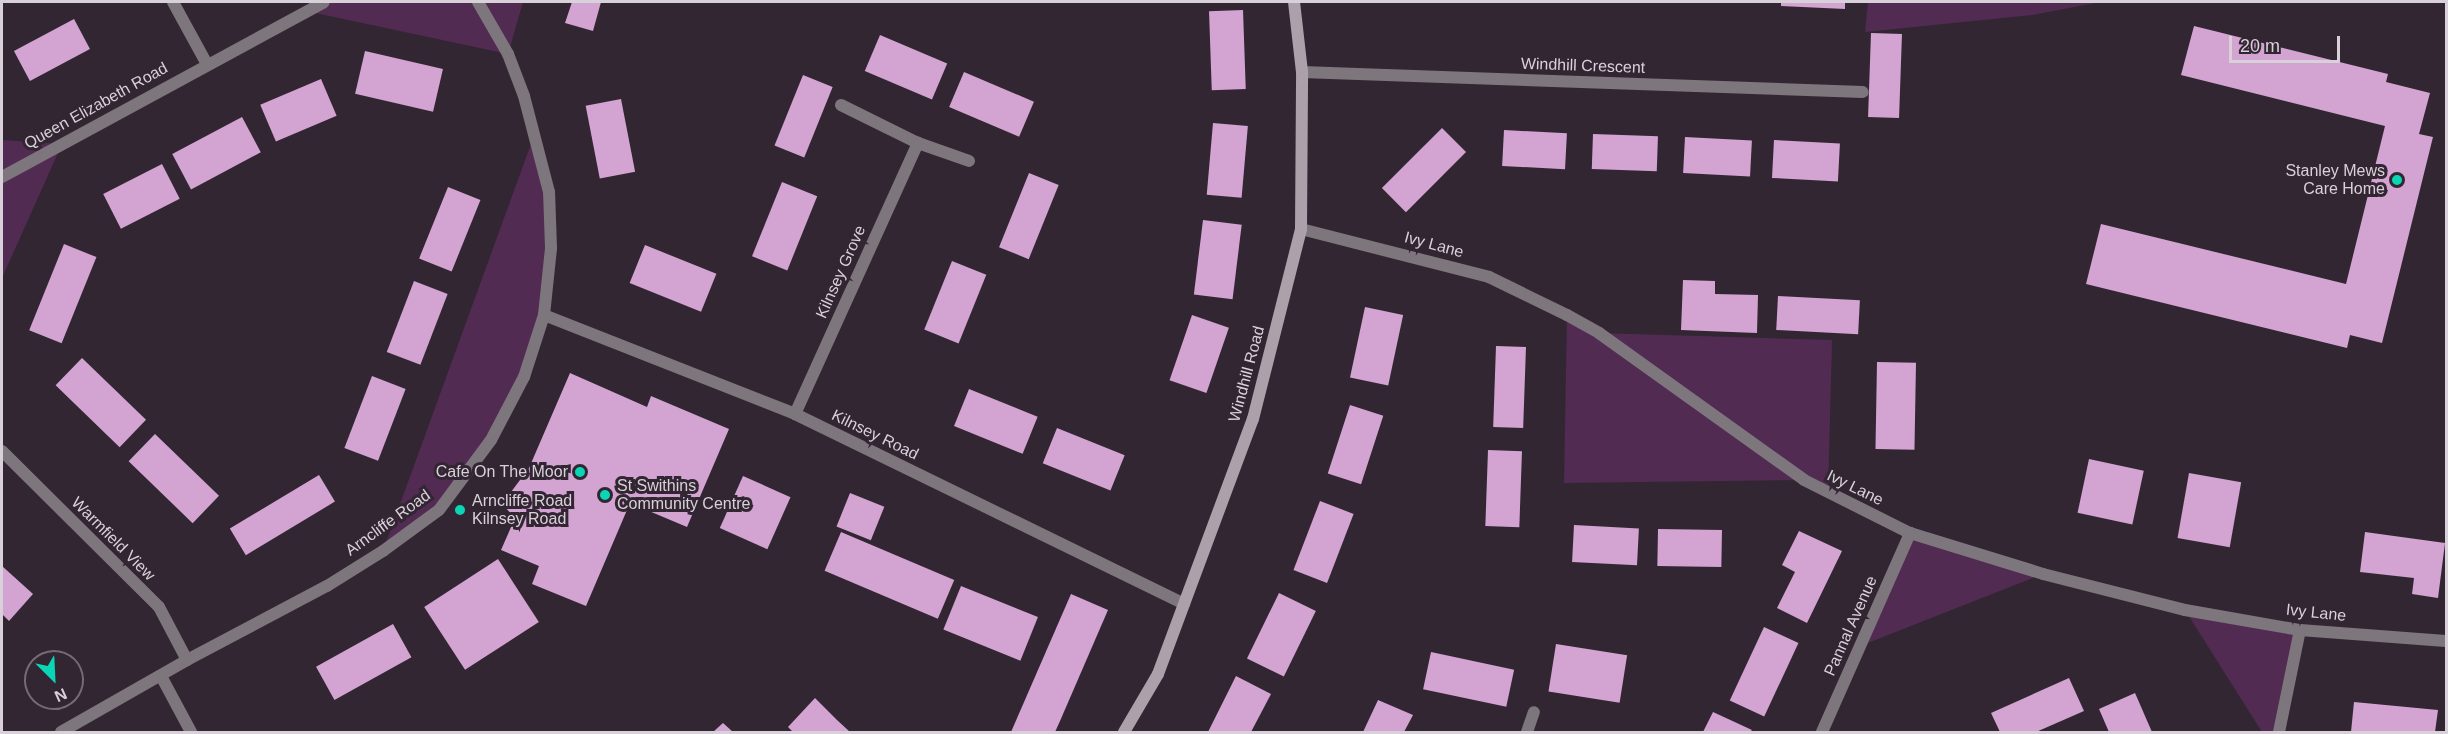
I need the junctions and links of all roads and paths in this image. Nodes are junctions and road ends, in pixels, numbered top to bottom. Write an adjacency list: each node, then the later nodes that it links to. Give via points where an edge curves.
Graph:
1 (174, 2): 5 (street)
2 (324, 2): 5 (street, Queen Elizabeth Road)
3 (478, 2): 13 (street, Arncliffe Road, via 508,54 520,86 549,192 551,248)
4 (1294, 2): 6 (street, Windhill Road)
5 (207, 64): 11 (street, Queen Elizabeth Road)
6 (1302, 72): 7 (street, Windhill Crescent); 12 (street, Windhill Road)
7 (1863, 92)
8 (841, 105): 9 (street)
9 (918, 143): 10 (street); 14 (street, Kilnsey Grove)
10 (969, 161)
11 (2, 177)
12 (1301, 229): 16 (street, Ivy Lane, via 1489,277 1567,315 1599,333 1804,480); 17 (street, Windhill Road, via 1253,418)
13 (544, 315): 14 (street, Kilnsey Road); 20 (street, Arncliffe Road, via 524,377 491,440 439,510 327,586)
14 (795, 414): 17 (street, Kilnsey Road)
15 (2, 452): 20 (street, Warmfield View, via 159,607)
16 (1910, 533): 18 (street, Ivy Lane, via 2043,574 2185,610); 27 (street, Pannal Avenue)
17 (1184, 603): 25 (street, Windhill Road, via 1158,674)
18 (2300, 630): 19 (street, Ivy Lane); 28 (street)
19 (2446, 641)
20 (188, 660): 21 (street, Arncliffe Road)
21 (161, 676): 23 (street, Arncliffe Road); 24 (street)
22 (1534, 712): 26 (street)
23 (61, 732)
24 (191, 732)
25 (1124, 732)
26 (1527, 732)
27 (1822, 732)
28 (2279, 732)

